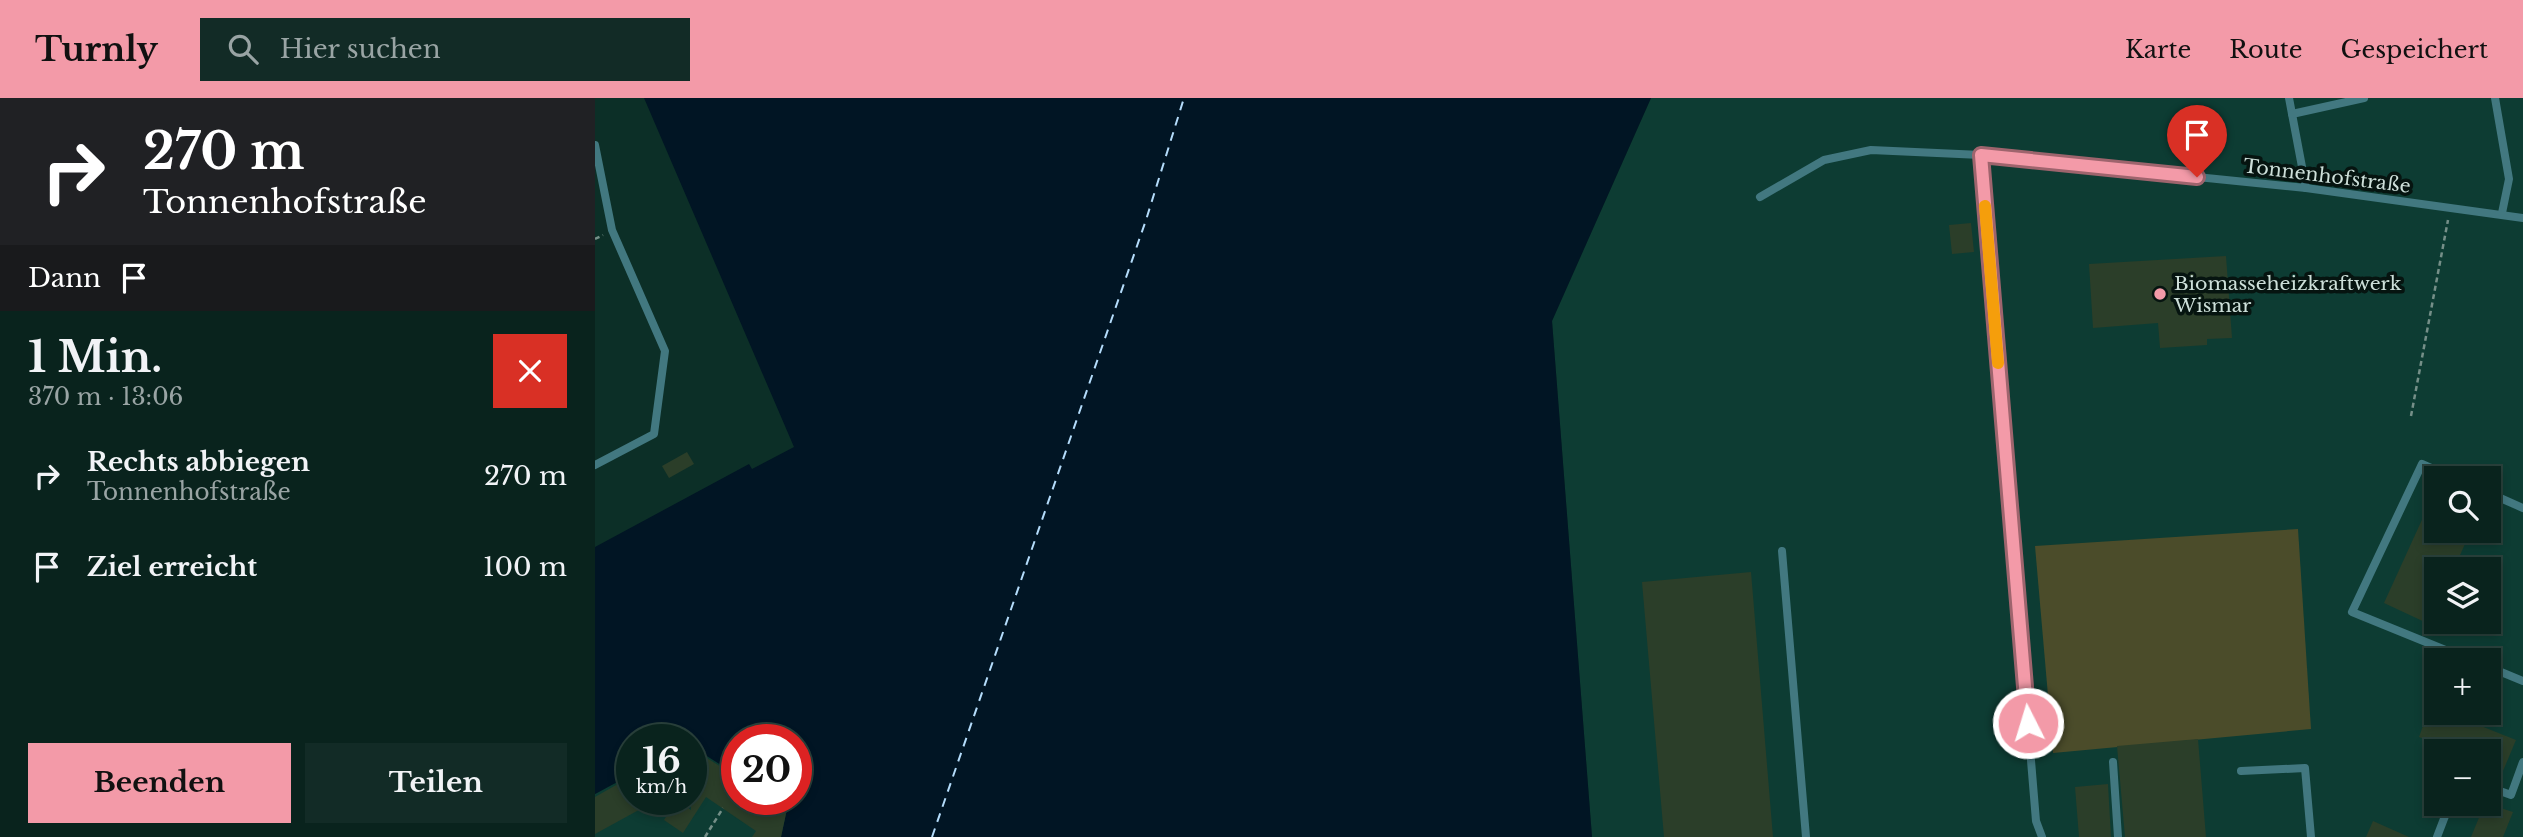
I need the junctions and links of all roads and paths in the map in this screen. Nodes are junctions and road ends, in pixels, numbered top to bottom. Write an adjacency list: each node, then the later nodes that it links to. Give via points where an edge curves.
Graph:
1 (2289, 98): 4 (lane)
2 (2364, 98): 4 (lane)
3 (2494, 98): 11 (lane, via 2509,179)
4 (2292, 114): 8 (lane)
5 (595, 145): 6 (lane)
6 (597, 154): 14 (lane, via 612,230 665,351 654,434)
7 (1981, 155): 8 (lane, Tonnenhofstraße); 9 (lane, Tonnenhofstraße, via 1862,152 1824,160); 30 (lane, via 2035,810)
8 (2306, 188): 10 (lane, Tonnenhofstraße)
9 (1760, 197)
10 (2451, 206): 11 (lane, Tonnenhofstraße); 13 (path)
11 (2503, 213): 12 (lane, Tonnenhofstraße)
12 (2523, 218)
13 (2411, 416)
14 (595, 465)
15 (2427, 466): 19 (lane, via 2422,464 2353,612)
16 (2501, 498): 17 (lane)
17 (2523, 508)
18 (1782, 551): 29 (lane)
19 (2441, 648)
20 (2501, 672): 21 (lane)
21 (2523, 681)
22 (2113, 762): 31 (lane)
23 (2523, 762): 25 (lane, via 2511,795)
24 (2241, 771): 32 (lane, via 2305,768)
25 (2501, 791)
26 (721, 811): 28 (path)
27 (2445, 816): 33 (lane)
28 (705, 837)
29 (1806, 837)
30 (2042, 837)
31 (2118, 837)
32 (2311, 837)
33 (2437, 837)

